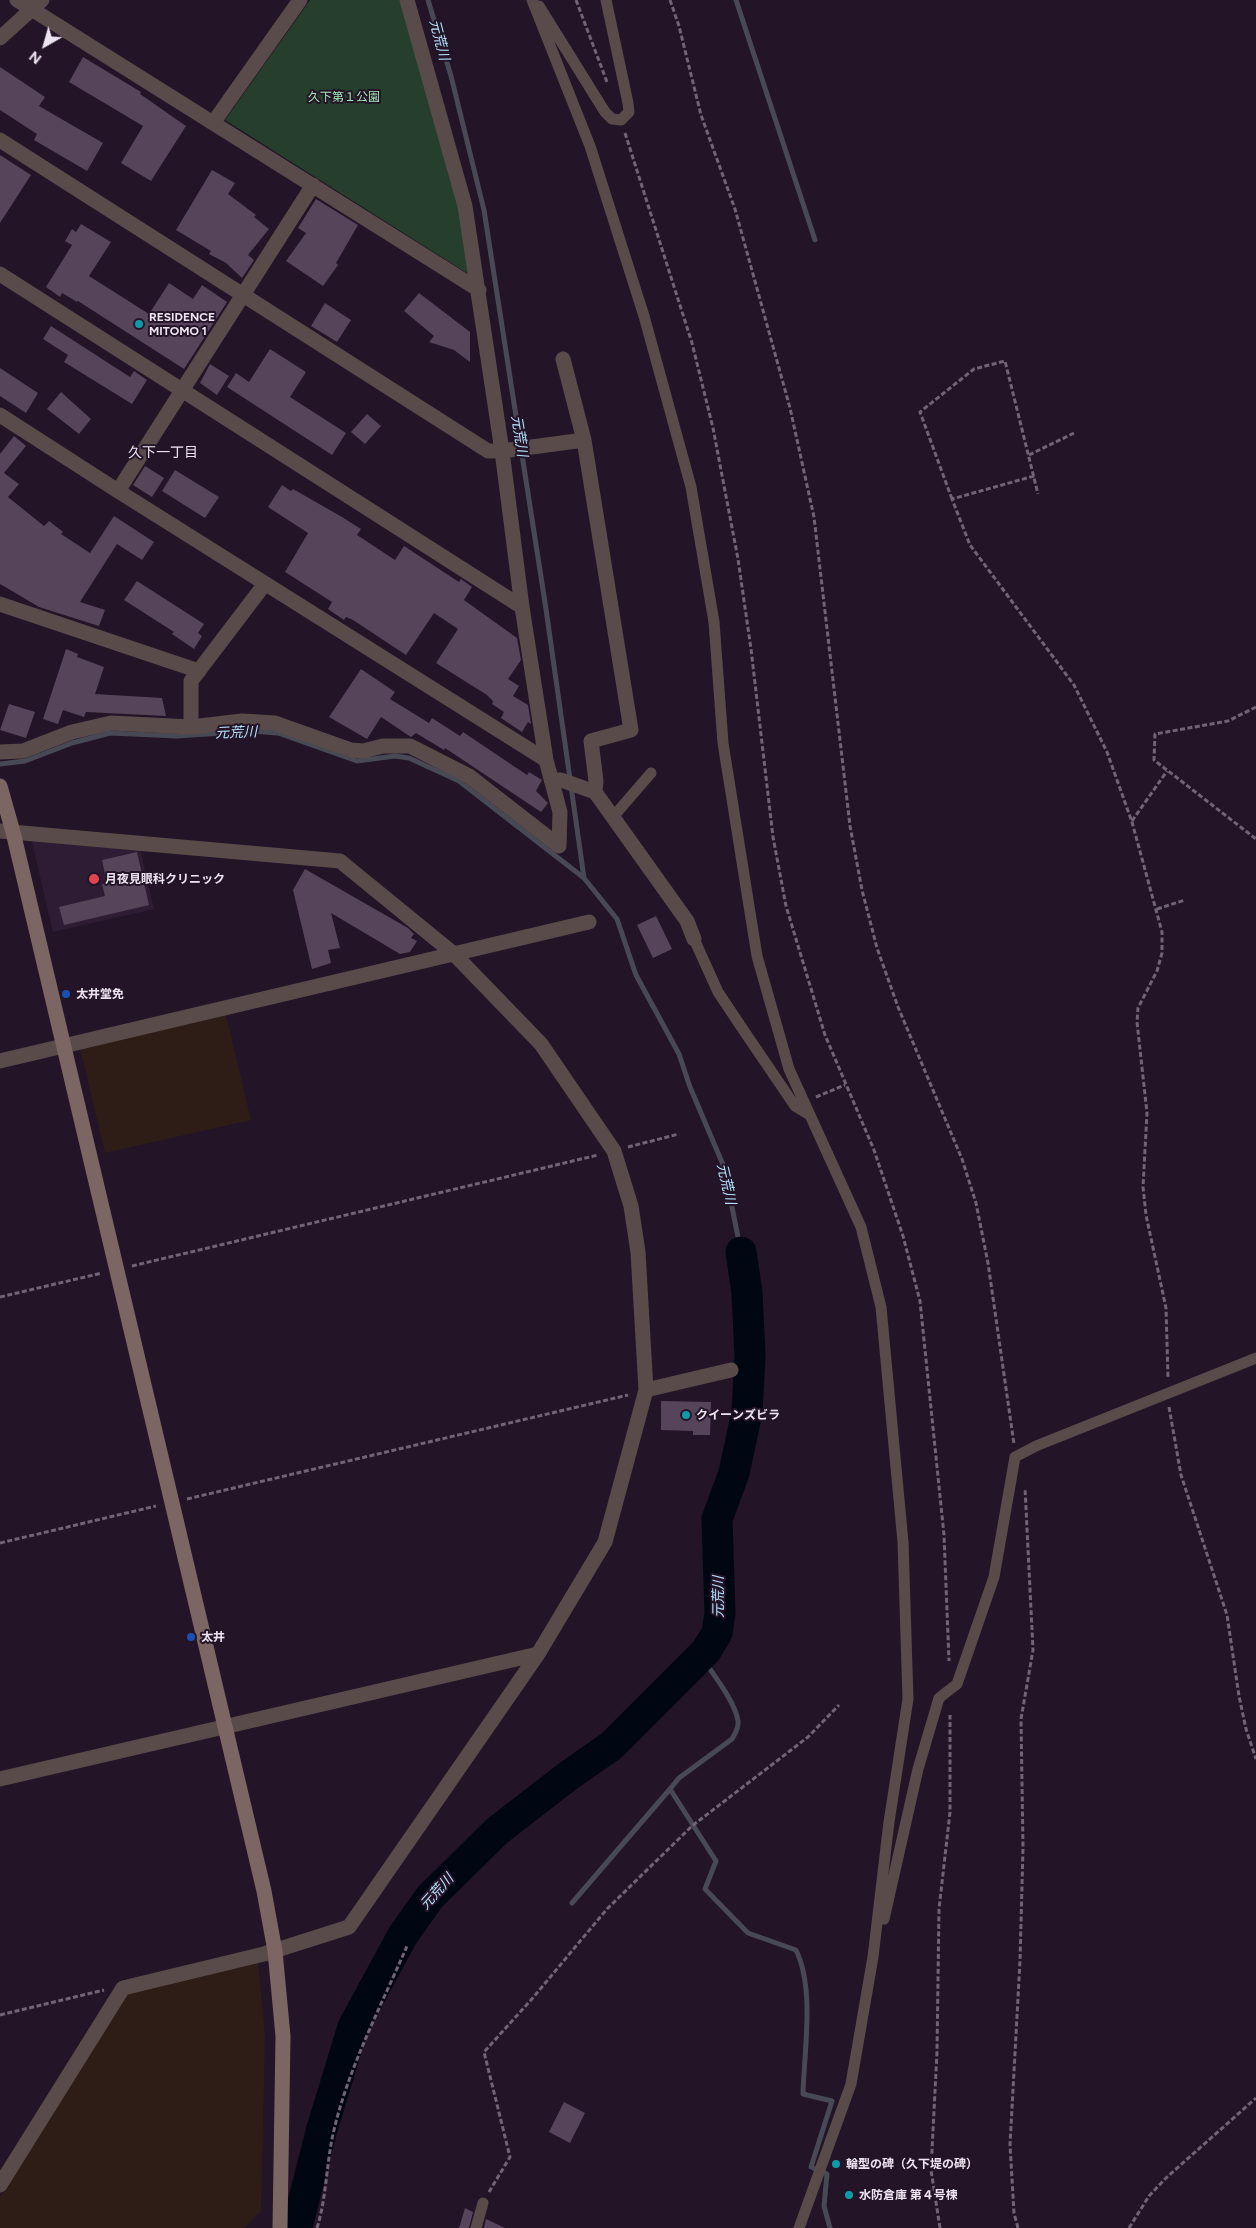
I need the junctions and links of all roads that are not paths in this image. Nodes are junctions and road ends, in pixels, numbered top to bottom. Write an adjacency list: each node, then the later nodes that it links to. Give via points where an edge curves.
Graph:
1 (17, 0): 6 (street)
2 (300, 0): 8 (street)
3 (407, 0): 12 (street, via 465,206)
4 (534, 0): 5 (lane, via 605,112 612,119 621,120 629,112 628,103); 38 (lane, via 590,146 644,316 691,487 714,622 723,743 757,956 789,1069)
5 (606, 0)
6 (37, 5): 7 (street); 8 (street)
7 (0, 38)
8 (214, 123): 10 (street)
9 (0, 140): 13 (street)
10 (313, 185): 12 (street); 13 (street)
11 (0, 274): 15 (street)
12 (479, 290): 18 (street)
13 (243, 295): 15 (street); 18 (street, via 488,451)
14 (564, 359): 17 (street)
15 (183, 390): 19 (street); 22 (street)
16 (0, 415): 19 (street)
17 (584, 440): 18 (street); 30 (street, via 631,730 591,740)
18 (507, 450): 22 (street)
19 (118, 491): 20 (street)
20 (264, 585): 23 (street); 26 (street)
21 (0, 604): 23 (street)
22 (522, 607): 26 (street)
23 (199, 671): 24 (street, via 191,682)
24 (191, 727): 25 (street, via 111,723 72,732 22,751); 28 (street, via 242,721 275,723 351,750 410,746 469,776 559,846 560,812)
25 (0, 752)
26 (546, 760): 28 (street)
27 (651, 773): 31 (lane)
28 (556, 780): 30 (street)
29 (0, 786): 32 (street)
30 (592, 790): 31 (street)
31 (612, 816): 34 (street, via 687,921)
32 (7, 831): 35 (street, via 340,861); 36 (street)
33 (589, 922): 35 (street)
34 (694, 939): 38 (lane, via 718,992 795,1106)
35 (454, 954): 36 (street); 41 (street, via 541,1044 614,1151 631,1206 638,1252)
36 (65, 1045): 37 (street); 43 (street)
37 (0, 1061)
38 (810, 1114): 46 (lane, via 861,1227 881,1307 903,1542 908,1699 889,1822)
39 (1256, 1358): 46 (lane, via 1015,1457 994,1577 958,1684 939,1698 918,1769)
40 (731, 1370): 41 (street)
41 (646, 1390): 42 (street, via 605,1542)
42 (538, 1654): 43 (street); 45 (street, via 349,1927)
43 (226, 1726): 44 (street); 45 (street)
44 (0, 1779)
45 (275, 1950): 47 (street, via 123,1988); 49 (street, via 283,2036)
46 (874, 1957): 51 (lane, via 851,2084)
47 (0, 2185)
48 (483, 2203): 50 (lane)
49 (281, 2224)
50 (476, 2228)
51 (799, 2228)

